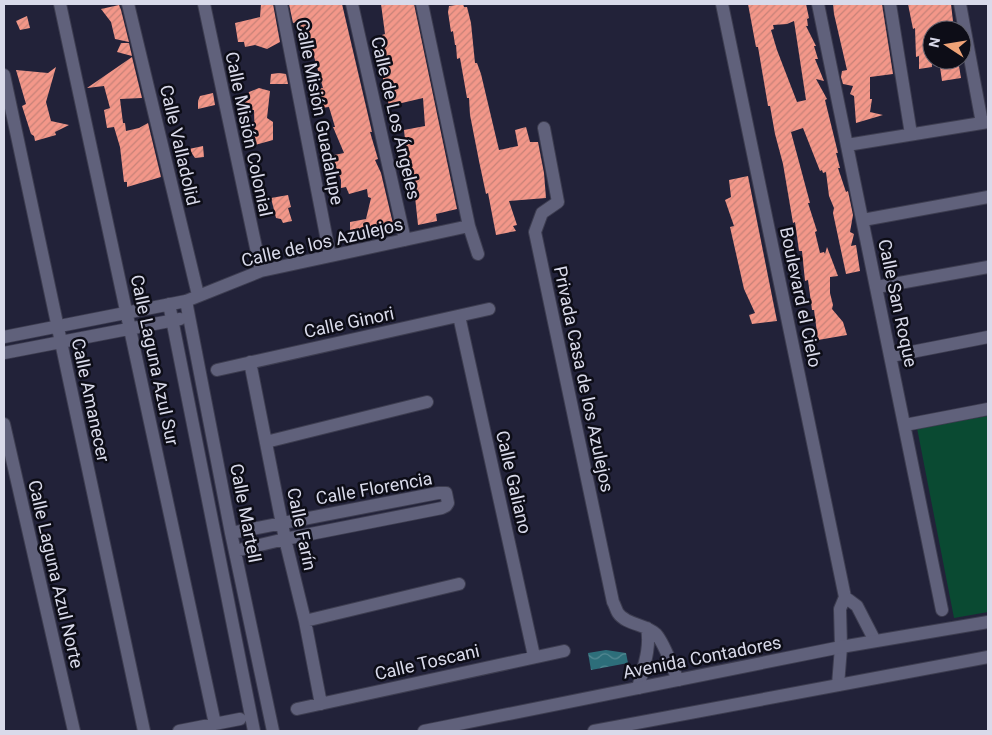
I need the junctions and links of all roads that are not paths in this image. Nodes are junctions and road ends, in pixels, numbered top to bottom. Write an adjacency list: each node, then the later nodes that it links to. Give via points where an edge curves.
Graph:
1 (60, 4): 29 (street, Calle Laguna Azul Sur)
2 (128, 4): 25 (street, Calle Valladolid)
3 (204, 4): 23 (street, Calle Misión Colonial)
4 (281, 4): 21 (street, Calle Misión Guadalupe)
5 (352, 4): 19 (street, Calle de Los Ángeles)
6 (422, 4): 18 (street)
7 (722, 4): 58 (street, Boulevard el Cielo)
8 (818, 4): 15 (street, Calle San Roque)
9 (890, 4): 14 (street)
10 (960, 4): 12 (street)
11 (4, 75): 33 (street, Calle Amanecer)
12 (985, 122): 14 (street)
13 (544, 128): 62 (street, Privada Casa de los Azulejos, via 558,202 542,213 535,232 614,602 619,614)
14 (911, 134): 15 (street)
15 (847, 145): 17 (street, Calle San Roque)
16 (988, 197): 17 (street)
17 (863, 220): 24 (street, Calle San Roque)
18 (469, 226): 19 (street, Calle de los Azulejos); 20 (street)
19 (405, 240): 21 (street, Calle de los Azulejos)
20 (478, 254)
21 (330, 256): 23 (street, Calle de los Azulejos)
22 (988, 267): 24 (street)
23 (260, 271): 25 (street, Calle de los Azulejos)
24 (877, 288): 39 (street, Calle San Roque)
25 (198, 295): 26 (street, Calle de los Azulejos)
26 (186, 301): 27 (street, Calle de los Azulejos); 31 (street, Calle Martell)
27 (169, 304): 29 (street, Calle de los Azulejos); 32 (street, Calle Martell)
28 (489, 309): 30 (street, Calle Ginori)
29 (126, 313): 33 (street, Calle de los Azulejos); 34 (street, Calle Laguna Azul Sur)
30 (459, 316): 40 (street, Calle Ginori); 66 (street, Calle Galiano)
31 (189, 318): 32 (street); 47 (street, Calle Martell)
32 (172, 321): 34 (street); 48 (street, Calle Martell)
33 (57, 326): 35 (street, Calle de los Azulejos); 37 (street, Calle Amanecer)
34 (130, 330): 37 (street); 74 (street, Calle Laguna Azul Sur)
35 (4, 337)
36 (988, 338): 39 (street)
37 (61, 343): 38 (street); 76 (street, Calle Amanecer)
38 (4, 353)
39 (891, 356): 45 (street, Calle San Roque)
40 (250, 362): 41 (street, Calle Ginori); 46 (street, Calle Farín)
41 (217, 370)
42 (428, 402): 46 (street)
43 (988, 409): 45 (street)
44 (4, 424): 75 (street, Calle Laguna Azul Norte)
45 (905, 425): 59 (street, Calle San Roque)
46 (266, 442): 50 (street, Calle Farín)
47 (223, 491): 48 (street); 52 (street, Calle Martell)
48 (207, 495): 56 (street, Calle Martell)
49 (364, 506): 50 (street, Calle Florencia); 51 (street); 51 (street, Calle Florencia, via 446,494 446,506)
50 (282, 522): 52 (street, Calle Florencia); 53 (street, Calle Farín)
51 (369, 523): 53 (street, Calle Florencia)
52 (231, 533): 54 (street, Calle Martell)
53 (285, 539): 54 (street, Calle Florencia); 60 (street, Calle Farín)
54 (235, 551): 55 (street, Calle Martell)
55 (241, 579): 56 (street); 79 (street, Calle Martell)
56 (225, 583): 78 (street, Calle Martell)
57 (459, 584): 60 (street)
58 (846, 597): 63 (street, Boulevard el Cielo, via 857,606); 64 (street, Boulevard el Cielo, via 840,609)
59 (942, 610)
60 (304, 621): 71 (street, Calle Farín)
61 (988, 622): 63 (street, Avenida Contadores)
62 (647, 628): 68 (street, via 659,638); 70 (street, via 648,648)
63 (875, 641): 64 (street, Avenida Contadores)
64 (841, 647): 68 (street, Avenida Contadores); 69 (street, Boulevard el Cielo)
65 (564, 651): 66 (street, Calle Toscani)
66 (534, 656): 71 (street, Calle Toscani)
67 (988, 656): 69 (street)
68 (678, 680): 70 (street, Avenida Contadores)
69 (838, 685): 81 (street)
70 (638, 688): 80 (street, Avenida Contadores)
71 (320, 704): 72 (street, Calle Toscani)
72 (297, 708)
73 (240, 719): 74 (street)
74 (215, 724): 77 (street)
75 (74, 731)
76 (144, 731)
77 (179, 731)
78 (254, 731)
79 (273, 731)
80 (424, 731)
81 (594, 731)

